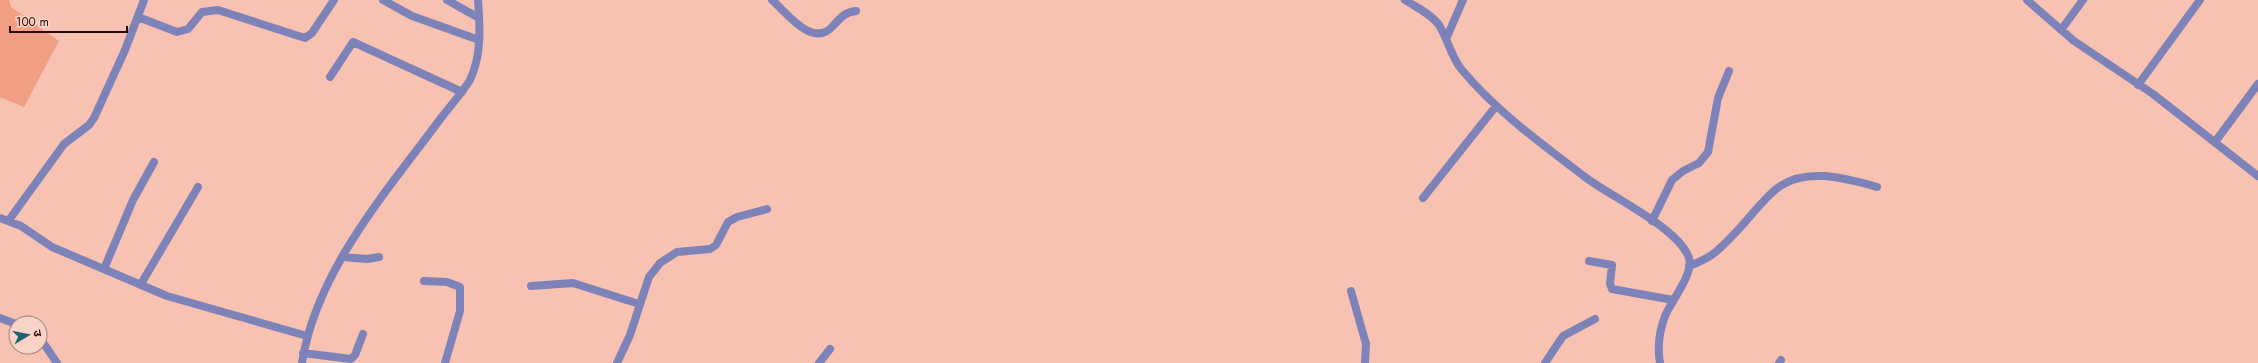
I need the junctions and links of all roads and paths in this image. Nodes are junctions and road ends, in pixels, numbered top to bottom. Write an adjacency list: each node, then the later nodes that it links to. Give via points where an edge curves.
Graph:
1 (144, 0): 13 (street)
2 (334, 0): 13 (street, via 312,34 305,38 218,10 202,12 188,29 177,32)
3 (383, 0): 17 (street, via 418,19)
4 (447, 0): 14 (street)
5 (478, 0): 14 (street)
6 (772, 0): 12 (street, via 802,28 815,34 826,32 845,14)
7 (1405, 0): 16 (street, via 1433,19)
8 (1463, 0): 16 (street)
9 (2028, 0): 15 (street)
10 (2083, 0): 15 (street)
11 (2200, 0): 20 (street)
12 (856, 11)
13 (138, 17): 32 (street, via 94,118 89,125 64,144)
14 (479, 18): 17 (street)
15 (2061, 30): 20 (street)
16 (1446, 39): 23 (street, via 1462,70)
17 (479, 40): 22 (street, via 475,70)
18 (1729, 71): 33 (street, via 1718,98 1708,152 1699,163 1672,180)
19 (330, 77): 22 (street, via 353,42)
20 (2138, 84): 24 (street)
21 (2258, 84): 24 (street)
22 (462, 92): 34 (street, via 371,211)
23 (1496, 106): 29 (street); 33 (street, via 1590,181)
24 (2215, 142): 26 (street)
25 (154, 162): 38 (street, via 133,200)
26 (2258, 176)
27 (198, 187): 40 (street)
28 (1877, 187): 37 (street, via 1838,177 1808,176 1790,181 1768,196 1715,254)
29 (1423, 198)
30 (767, 209): 44 (street, via 728,222 716,245 710,249 684,251 668,256 651,273)
31 (0, 218): 32 (street)
32 (9, 220): 38 (street, via 52,247)
33 (1652, 221): 37 (street, via 1682,247 1688,256)
34 (342, 257): 35 (street); 47 (street)
35 (379, 257)
36 (1589, 261): 43 (street, via 1612,265 1612,289)
37 (1689, 266): 43 (street)
38 (104, 269): 40 (street)
39 (424, 281): 53 (street, via 447,282 460,287 460,311)
40 (141, 284): 47 (street, via 176,299)
41 (531, 286): 44 (street, via 574,283)
42 (1351, 291): 56 (street, via 1366,344)
43 (1673, 300): 58 (street, via 1665,315 1658,340)
44 (639, 304): 54 (street, via 630,335)
45 (1594, 319): 57 (street, via 1564,336)
46 (363, 334): 50 (street, via 351,359)
47 (307, 336): 50 (street)
48 (830, 349): 55 (street)
49 (48, 350): 51 (street)
50 (303, 353): 52 (street)
51 (57, 363)
52 (302, 363)
53 (445, 363)
54 (617, 363)
55 (819, 363)
56 (1365, 363)
57 (1545, 363)
58 (1660, 363)

